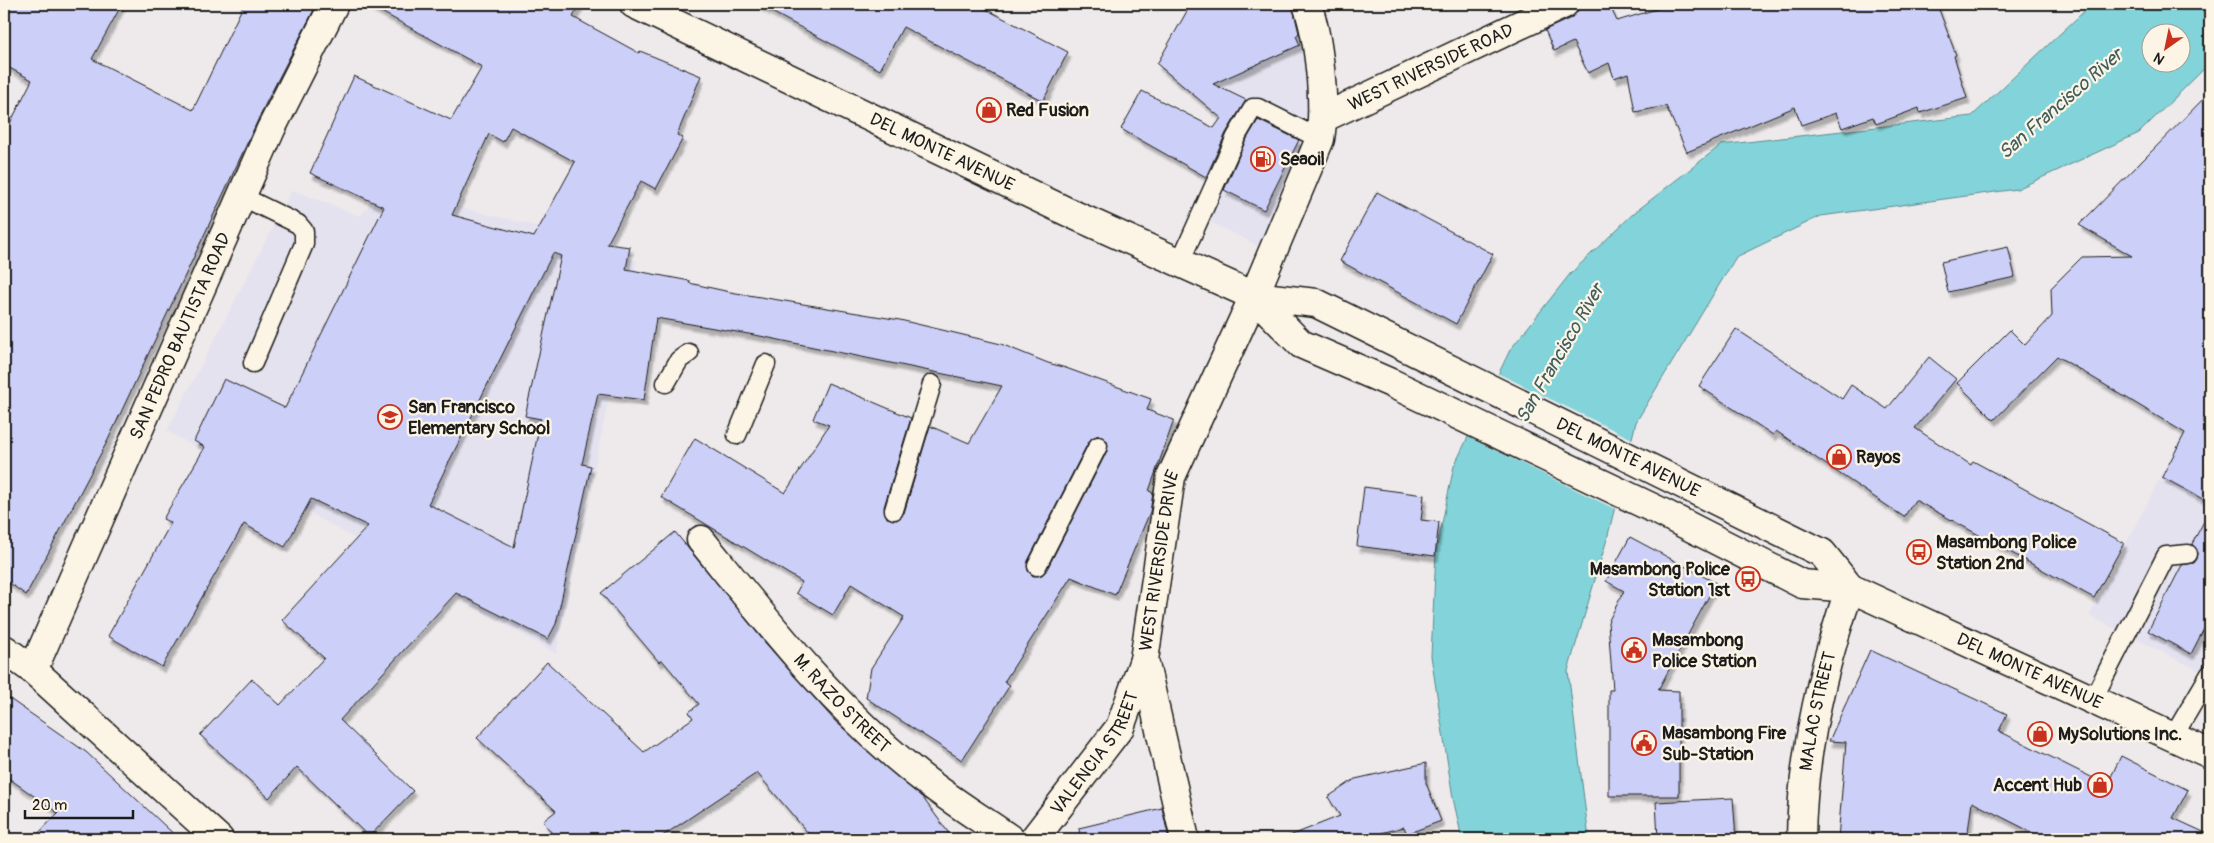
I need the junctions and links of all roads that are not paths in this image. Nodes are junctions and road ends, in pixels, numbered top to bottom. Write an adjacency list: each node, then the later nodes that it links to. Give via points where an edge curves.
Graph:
1 (334, 4): 7 (street, SAN PEDRO BAUTISTA ROAD)
2 (634, 4): 5 (street, DEL MONTE AVENUE)
3 (1307, 4): 6 (street, via 1318,54)
4 (1564, 4): 6 (street, WEST RIVERSIDE ROAD)
5 (674, 16): 8 (street, DEL MONTE AVENUE, via 1072,214)
6 (1322, 128): 8 (lane, via 1253,108 1232,145); 9 (street, WEST RIVERSIDE DRIVE)
7 (241, 196): 11 (lane, via 298,224 304,231 304,244); 24 (street, SAN PEDRO BAUTISTA ROAD)
8 (1180, 262): 9 (street, DEL MONTE AVENUE)
9 (1254, 296): 21 (street, DEL MONTE AVENUE, via 1302,344 1660,511 1802,584); 21 (street, DEL MONTE AVENUE, via 1316,303 1822,553); 23 (street, WEST RIVERSIDE DRIVE, via 1171,477)
10 (689, 353): 13 (lane, via 679,360)
11 (253, 363)
12 (766, 364): 15 (lane)
13 (666, 383)
14 (932, 384): 17 (lane)
15 (736, 435)
16 (1098, 446): 20 (lane)
17 (894, 510)
18 (701, 540): 30 (street, M. RAZO STREET, via 830,693 859,722 910,769)
19 (2188, 554): 26 (lane, via 2166,556)
20 (1037, 566)
21 (1850, 588): 26 (street, DEL MONTE AVENUE); 33 (street, MALAC STREET, via 1833,635 1814,710 1801,811)
22 (4, 649): 24 (street)
23 (1144, 660): 31 (street, VALENCIA STREET, via 1120,727); 32 (street, WEST RIVERSIDE DRIVE)
24 (33, 670): 29 (street)
25 (2210, 674): 27 (lane)
26 (2092, 701): 27 (street, DEL MONTE AVENUE)
27 (2173, 737): 28 (street, DEL MONTE AVENUE)
28 (2210, 754)
29 (219, 839)
30 (1010, 839)
31 (1034, 839)
32 (1185, 839)
33 (1801, 839)

